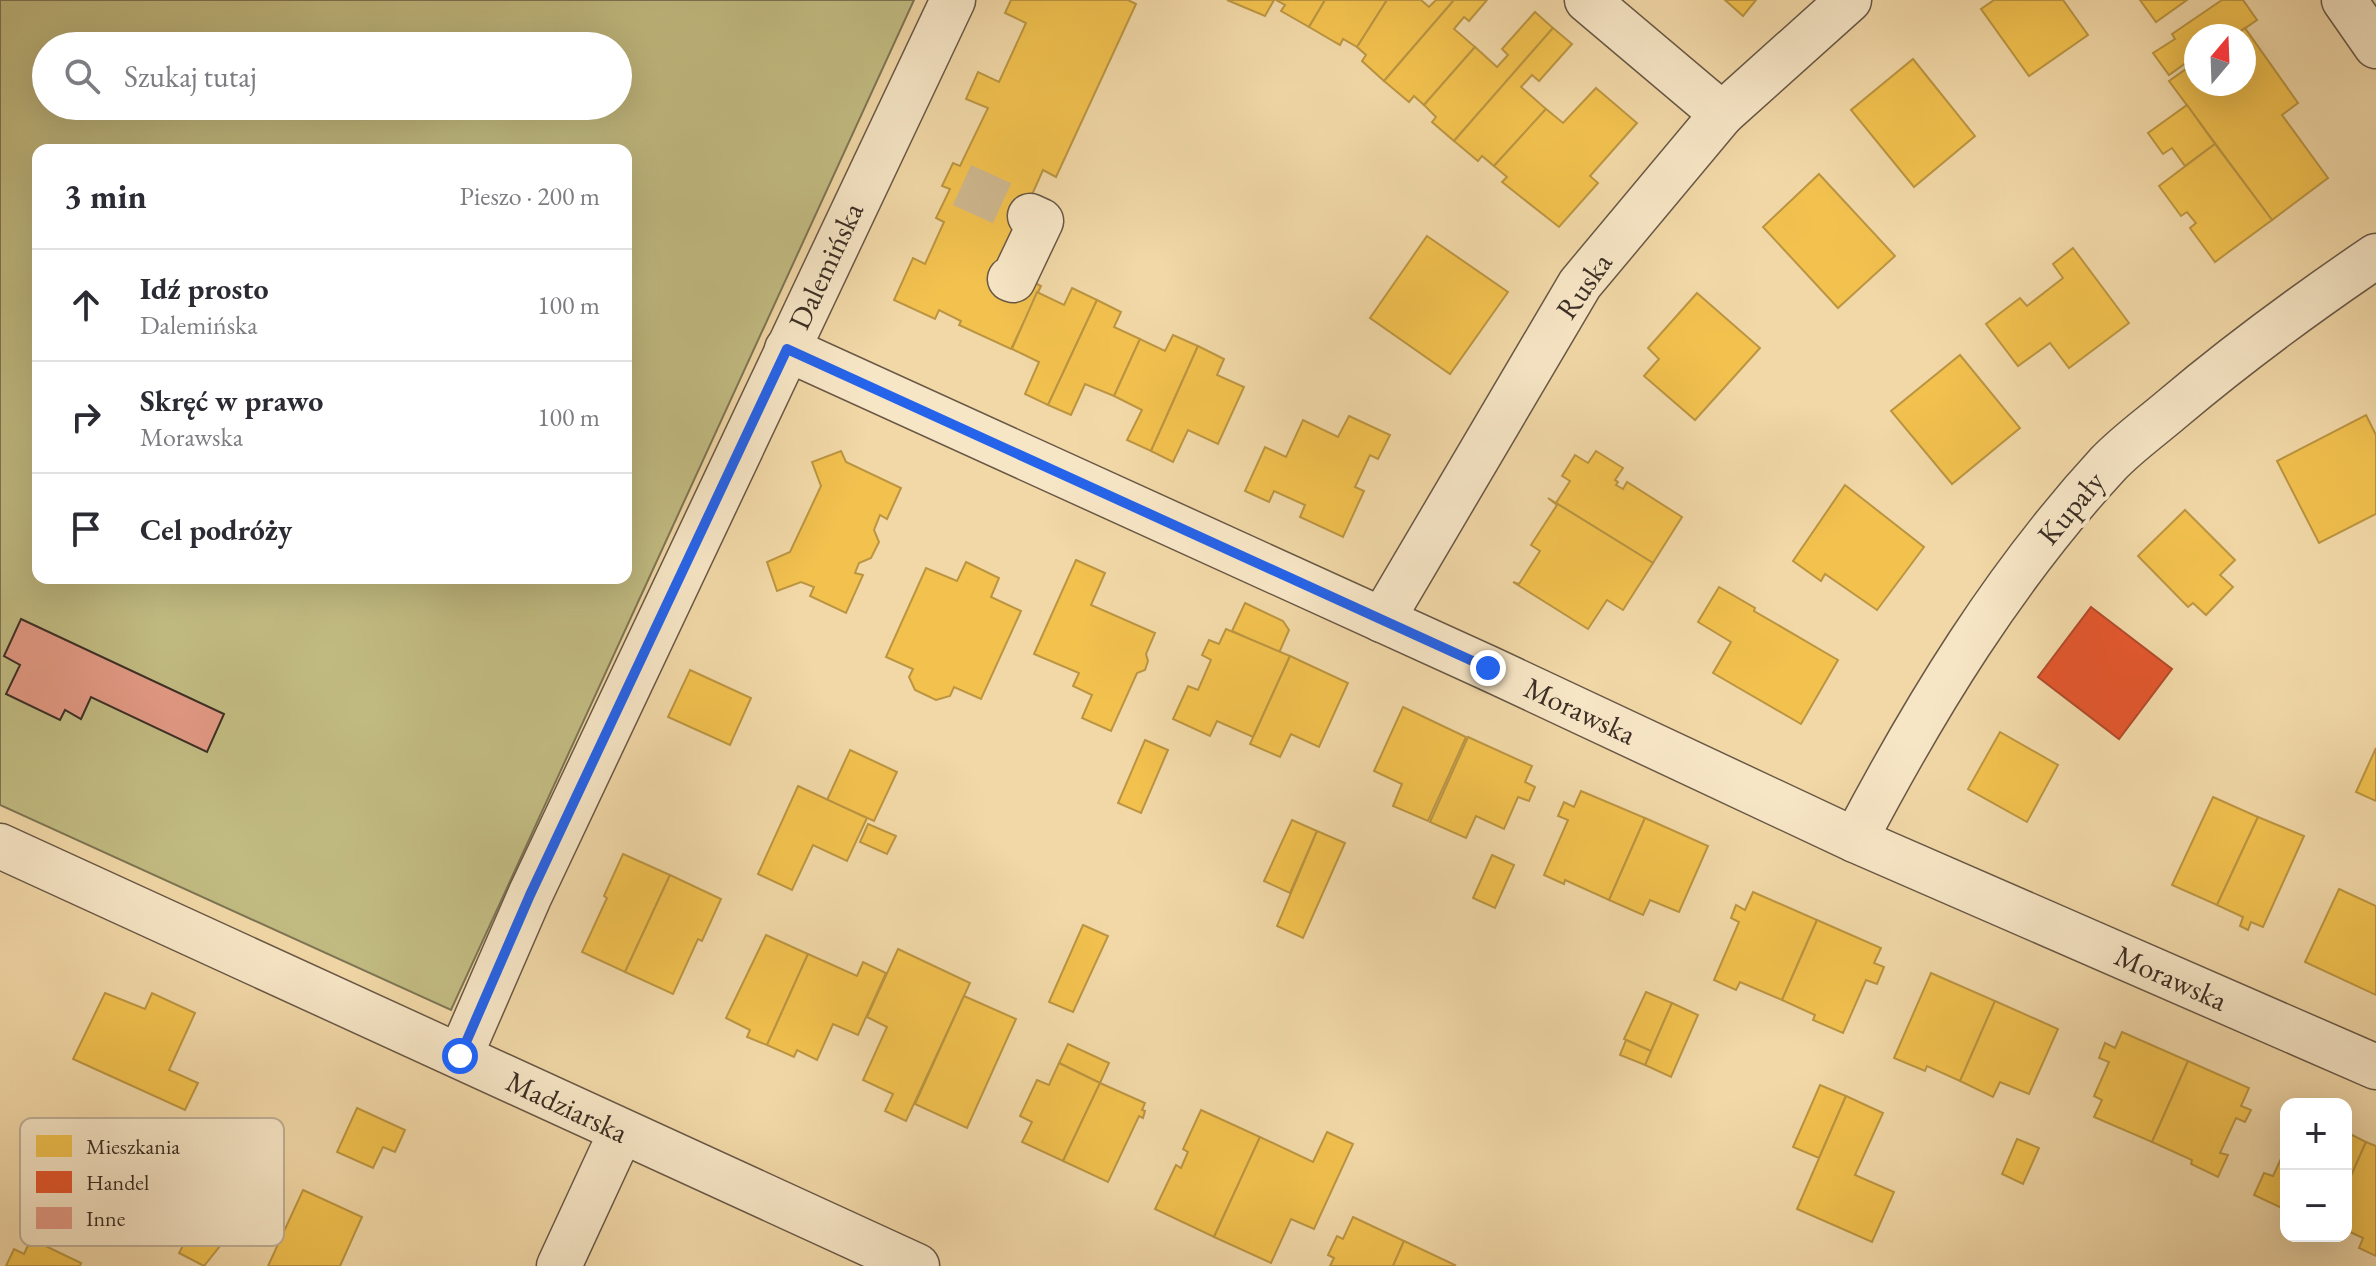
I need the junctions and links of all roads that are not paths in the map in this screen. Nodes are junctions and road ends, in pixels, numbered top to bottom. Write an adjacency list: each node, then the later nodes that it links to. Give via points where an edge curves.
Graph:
1 (953, 0): 10 (street, Dalemińska)
2 (1587, 0): 6 (street)
3 (1849, 0): 6 (street, Ruska)
4 (2344, 0): 5 (street)
5 (2376, 46)
6 (1722, 114): 11 (street, Ruska, via 1580,284)
7 (1030, 216): 9 (street, via 1041,221)
8 (2376, 256): 12 (street, Kupały, via 2234,356 2109,462 1967,643)
9 (1010, 279)
10 (787, 349): 11 (street, Morawska); 14 (street, Dalemińska, via 530,895)
11 (1382, 620): 12 (street, Morawska)
12 (1855, 840): 15 (street, Morawska)
13 (0, 846): 14 (street, Madziarska)
14 (460, 1056): 16 (street, Madziarska)
15 (2376, 1067)
16 (621, 1132): 17 (street); 18 (street, Madziarska)
17 (559, 1266)
18 (917, 1266)

